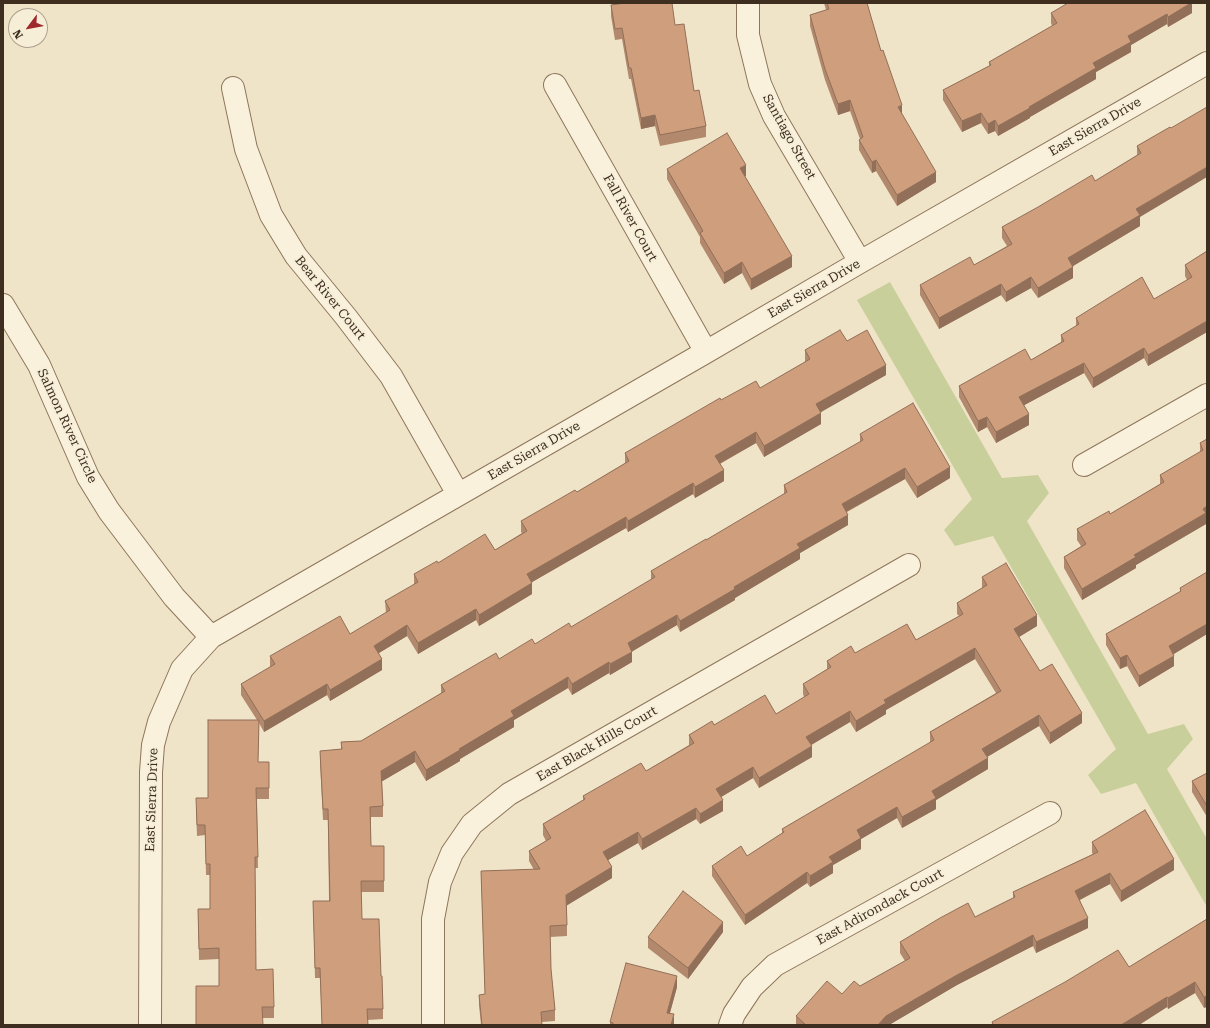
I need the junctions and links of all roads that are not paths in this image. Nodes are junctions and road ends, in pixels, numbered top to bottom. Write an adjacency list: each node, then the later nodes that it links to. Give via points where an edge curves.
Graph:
1 (748, 3): 5 (street, Santiago Street, via 748,35 760,84 774,116)
2 (1207, 64): 5 (street, East Sierra Drive)
3 (555, 85): 7 (street, Fall River Court)
4 (233, 88): 10 (street, Bear River Court, via 246,149 270,215 296,256 392,376)
5 (860, 262): 7 (street, East Sierra Drive)
6 (3, 305): 12 (street, Salmon River Circle, via 39,365 88,477 109,511 174,597)
7 (706, 352): 10 (street, East Sierra Drive)
8 (1207, 395): 9 (street)
9 (1084, 465)
10 (458, 494): 12 (street, East Sierra Drive)
11 (909, 565): 15 (street, East Black Hills Court, via 509,794 472,824 452,854 440,882 433,919)
12 (211, 637): 14 (street, East Sierra Drive, via 182,669 159,722 153,745)
13 (1050, 813): 16 (street, East Adirondack Court, via 775,965 752,987 734,1014)
14 (150, 1025)
15 (433, 1025)
16 (730, 1025)

